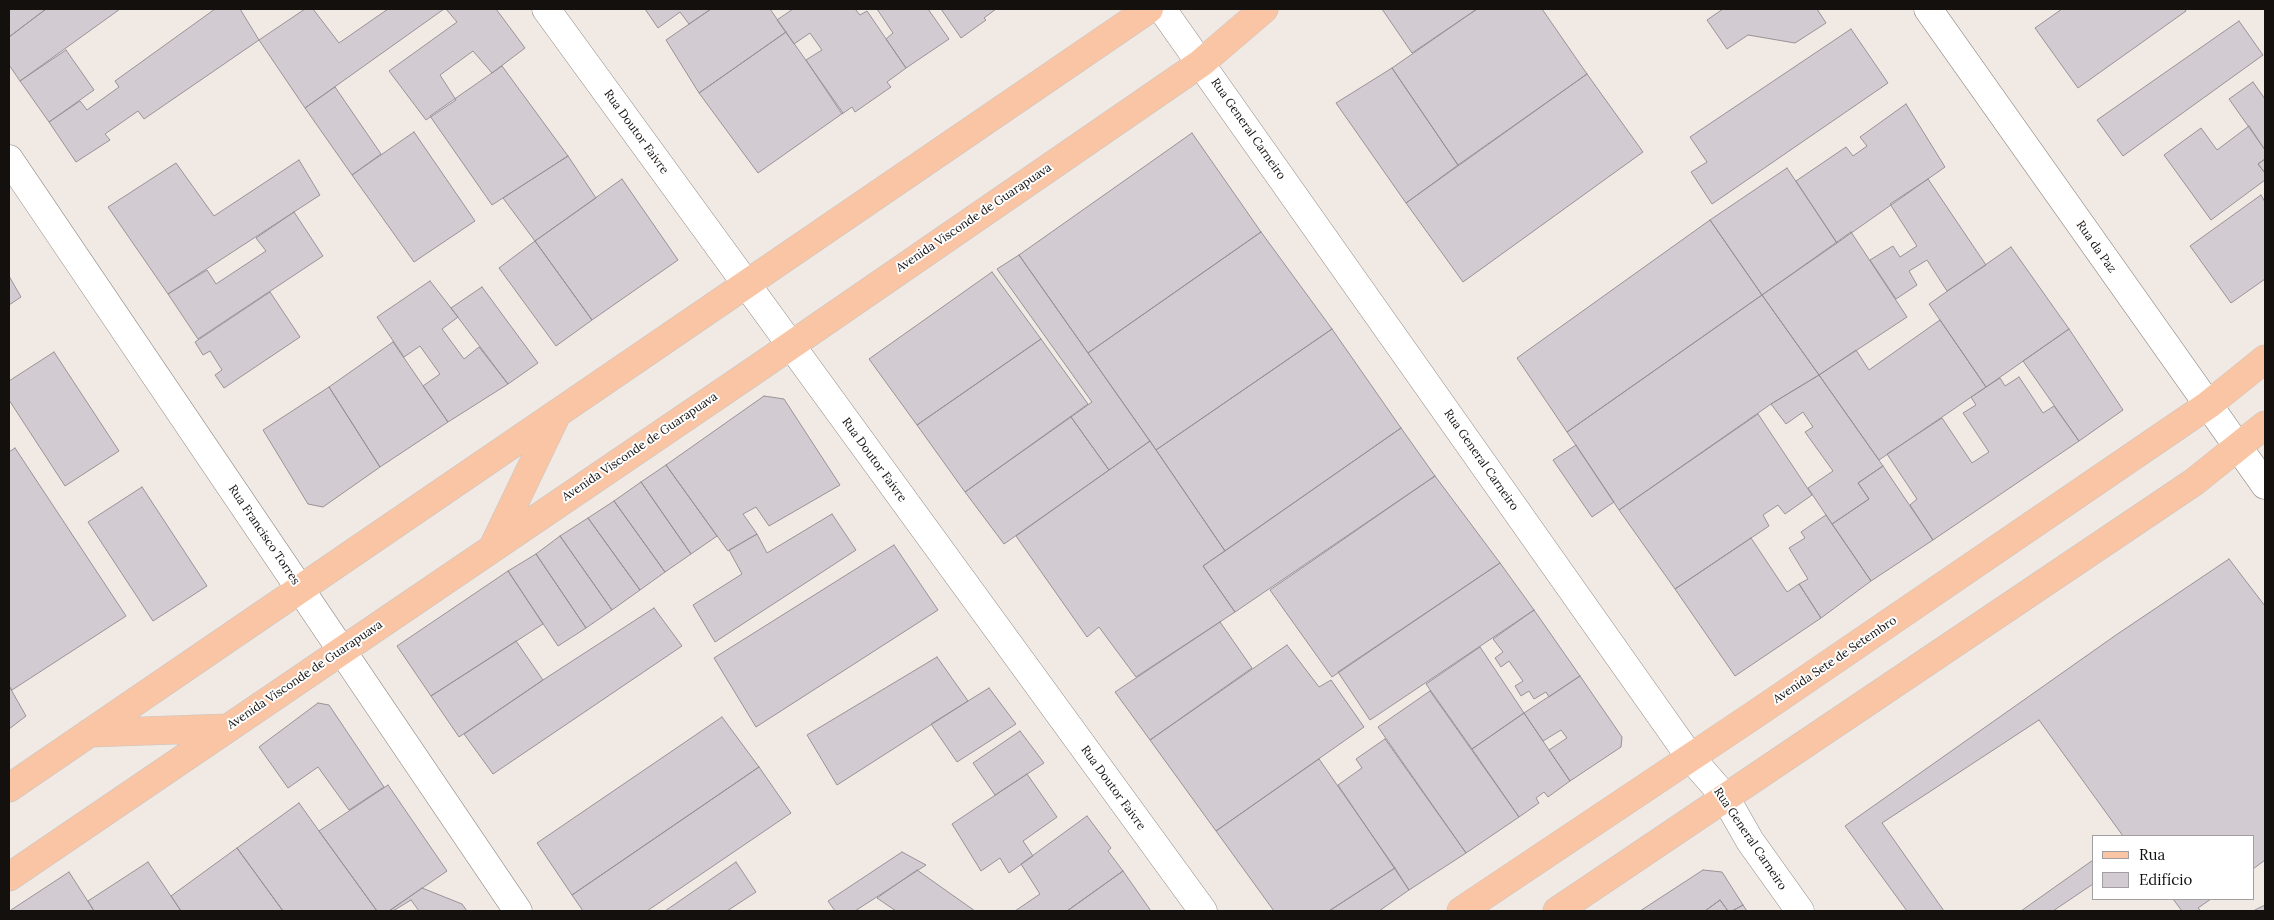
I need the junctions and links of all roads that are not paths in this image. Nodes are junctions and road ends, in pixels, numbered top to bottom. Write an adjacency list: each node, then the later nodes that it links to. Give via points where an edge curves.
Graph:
1 (546, 9): 8 (street, Rua Doutor Faivre)
2 (1149, 9): 8 (main road)
3 (1162, 9): 6 (street, Rua General Carneiro)
4 (1264, 9): 6 (main road, Avenida Visconde de Guarapuava)
5 (1928, 9): 11 (street, Rua da Paz)
6 (1201, 63): 9 (main road, Avenida Visconde de Guarapuava); 22 (street, Rua General Carneiro)
7 (9, 159): 18 (street, Rua Francisco Torres)
8 (746, 284): 9 (street, Rua Doutor Faivre); 12 (main road)
9 (790, 344): 17 (main road, Avenida Visconde de Guarapuava); 27 (street, Rua Doutor Faivre)
10 (2265, 359): 11 (main road, Avenida Sete de Setembro)
11 (2208, 405): 15 (street, Rua da Paz); 22 (main road, Avenida Sete de Setembro)
12 (557, 413): 17 (main road); 18 (main road)
13 (2265, 425): 15 (main road)
14 (2265, 438): 15 (main road)
15 (2239, 448): 16 (street, Rua da Paz); 24 (main road, via 2104,543)
16 (2265, 486)
17 (493, 547): 19 (main road, Avenida Visconde de Guarapuava)
18 (300, 588): 19 (street, Rua Francisco Torres); 21 (main road)
19 (341, 650): 20 (main road, Avenida Visconde de Guarapuava); 26 (street, Rua Francisco Torres)
20 (228, 728): 21 (main road); 25 (main road, Avenida Visconde de Guarapuava)
21 (89, 733): 23 (main road)
22 (1690, 756): 24 (street, Rua General Carneiro); 28 (main road, Avenida Sete de Setembro)
23 (9, 788)
24 (1725, 798): 29 (main road); 30 (street, Rua General Carneiro, via 1750,841)
25 (9, 877)
26 (518, 911)
27 (1202, 911)
28 (1460, 911)
29 (1557, 911)
30 (1800, 911)

